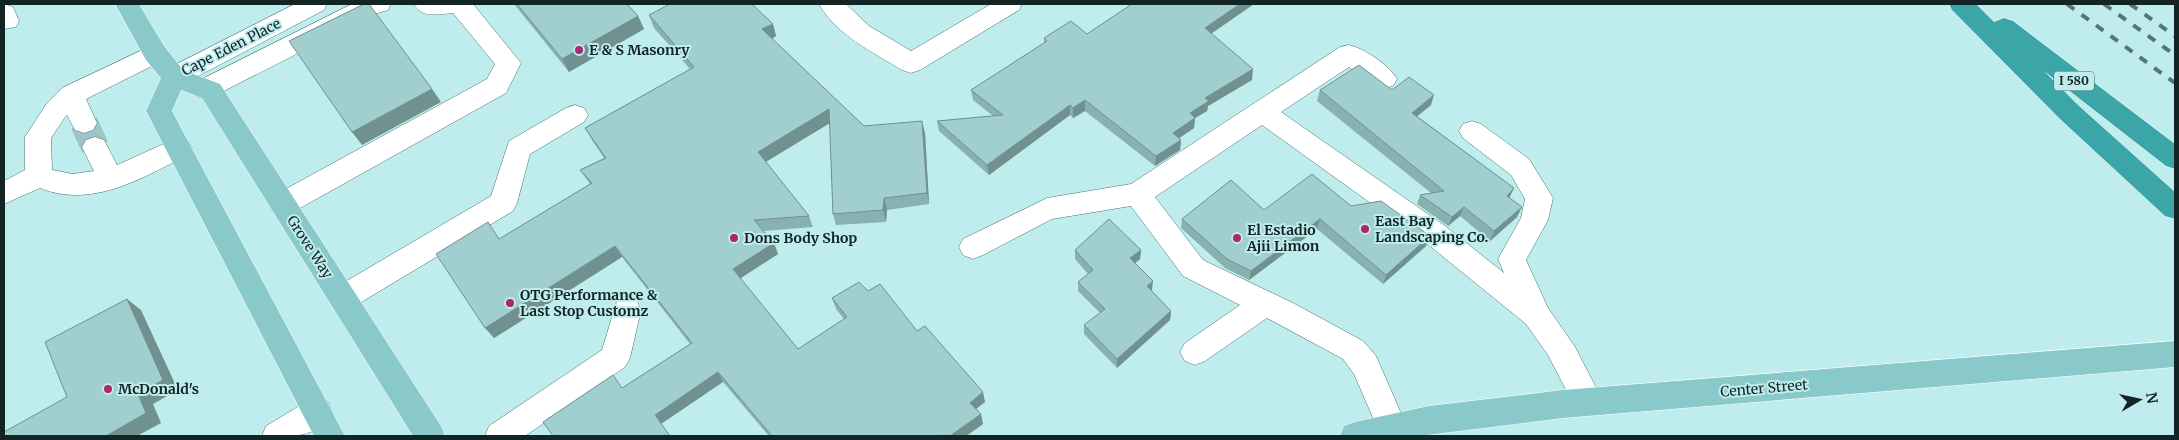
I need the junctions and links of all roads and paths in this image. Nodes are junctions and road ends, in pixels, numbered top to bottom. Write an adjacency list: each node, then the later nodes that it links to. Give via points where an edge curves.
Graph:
1 (127, 4): 9 (main road)
2 (315, 4): 10 (street, Cape Eden Place)
3 (380, 4): 12 (street, via 369,6)
4 (426, 4): 23 (street, via 459,4 508,63 497,86)
5 (831, 4): 6 (street, via 860,32 911,63)
6 (1010, 4)
7 (1961, 4): 24 (highway, via 2069,112)
8 (1974, 4): 18 (highway, I 580)
9 (155, 53): 10 (main road); 13 (street)
10 (174, 77): 12 (main road, Grove Way); 17 (main road, via 159,111)
11 (1384, 79): 14 (street, via 1349,54)
12 (205, 89): 23 (main road, Grove Way, via 211,91)
13 (71, 95): 19 (street, via 56,110 38,137); 20 (street)
14 (1261, 111): 22 (street); 29 (street, via 1435,234)
15 (575, 116): 26 (street, via 518,148 503,202)
16 (1472, 131): 29 (street, via 1520,167 1539,198 1534,220 1512,259)
17 (179, 148): 20 (street); 33 (main road)
18 (2175, 158)
19 (39, 176): 20 (street, via 58,183); 21 (street)
20 (111, 179)
21 (4, 193)
22 (1137, 194): 25 (street, via 1048,208); 27 (street, via 1193,268)
23 (283, 204): 26 (main road, Grove Way)
24 (2175, 208)
25 (973, 247)
26 (343, 298): 36 (main road, Grove Way)
27 (1265, 303): 30 (street); 34 (street, via 1353,350 1365,365)
28 (626, 310): 37 (street, via 614,358)
29 (1536, 315): 32 (street, via 1570,364)
30 (1195, 352)
31 (2175, 354): 32 (main road, Center Street)
32 (1588, 401): 34 (main road, Center Street)
33 (323, 424): 35 (street)
34 (1392, 427): 38 (main road, Center Street)
35 (277, 436)
36 (430, 436)
37 (500, 436)
38 (1354, 436)

